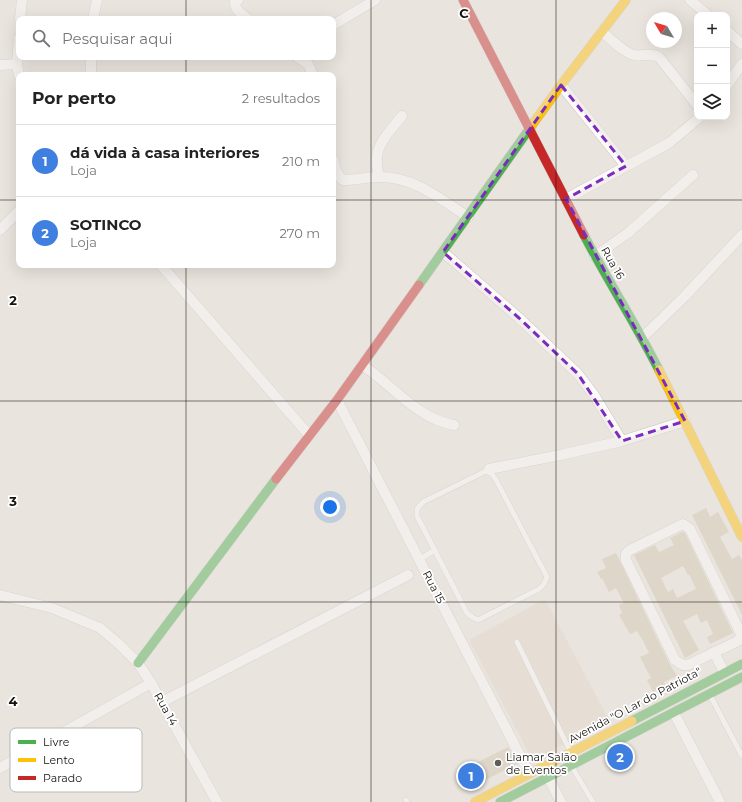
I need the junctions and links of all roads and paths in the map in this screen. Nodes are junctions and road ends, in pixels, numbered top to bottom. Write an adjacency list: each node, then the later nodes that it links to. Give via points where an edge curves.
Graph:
1 (22, 0): 9 (street)
2 (97, 0): 10 (street)
3 (238, 0): 11 (street, via 235,7)
4 (375, 0): 12 (street)
5 (463, 0): 30 (street, Rua 16)
6 (626, 0): 13 (street)
7 (690, 0): 8 (street)
8 (704, 12)
9 (20, 16)
10 (94, 16)
11 (244, 16)
12 (336, 23)
13 (602, 32): 26 (street); 27 (street, via 634,55 654,54 659,57)
14 (730, 34): 15 (street)
15 (742, 44)
16 (17, 60): 19 (street)
17 (91, 60): 23 (street)
18 (302, 60): 24 (street, via 308,64)
19 (17, 64): 21 (street); 22 (street)
20 (742, 64): 25 (street)
21 (0, 65)
22 (18, 72)
23 (91, 72)
24 (312, 72)
25 (728, 84)
26 (561, 85): 30 (street); 31 (street)
27 (694, 101)
28 (402, 116): 34 (street, via 378,150 376,157)
29 (696, 120): 31 (street, via 669,143)
30 (530, 129): 35 (street, Rua 16); 37 (street)
31 (626, 166): 35 (street)
32 (336, 172): 34 (street, via 343,180)
33 (694, 175): 41 (street, via 628,234)
34 (379, 177): 37 (street, via 412,182)
35 (566, 199): 41 (street, Rua 16)
36 (16, 214): 38 (street)
37 (468, 217): 40 (street)
38 (0, 230)
39 (742, 235): 43 (street)
40 (443, 252): 44 (street); 49 (street, via 578,374)
41 (595, 256): 43 (street, Rua 16)
42 (164, 268): 48 (street)
43 (643, 337): 46 (street, Rua 16)
44 (362, 365): 45 (street); 47 (street, via 415,408 437,420)
45 (337, 400): 48 (street); 53 (street, Rua 15)
46 (685, 421): 49 (street); 51 (street, Rua 16)
47 (454, 425)
48 (309, 435): 58 (street)
49 (622, 441): 50 (street)
50 (489, 469)
51 (742, 537)
52 (435, 550): 52 (lane, via 468,613 478,620 538,589 547,577 496,480 486,471 423,502 417,509 417,516); 53 (lane)
53 (420, 559): 72 (street, Rua 15)
54 (408, 575): 64 (street)
55 (0, 595): 58 (street, Rua 14, via 52,608 100,628)
56 (517, 642): 67 (lane)
57 (714, 652): 57 (street, via 688,665 676,660 626,560 626,552 680,525 687,526 741,634 738,641); 60 (street)
58 (138, 663): 62 (street, Rua 14)
59 (742, 664): 60 (street, Avenida "O Lar do Patriota")
60 (724, 672): 67 (street, Avenida "O Lar do Patriota")
61 (742, 677): 63 (street)
62 (151, 683): 64 (street, Rua 14); 66 (street)
63 (709, 694): 65 (street); 68 (lane)
64 (162, 702): 74 (street, Rua 14)
65 (674, 712): 70 (street); 79 (street)
66 (71, 728)
67 (570, 752): 72 (street, Avenida "O Lar do Patriota")
68 (742, 756)
69 (10, 762): 71 (street)
70 (572, 765): 73 (street); 78 (lane)
71 (0, 768)
72 (529, 773): 75 (street, Avenida "O Lar do Patriota")
73 (548, 777): 76 (street); 77 (street)
74 (217, 802)
75 (475, 802)
76 (500, 802)
77 (561, 802)
78 (593, 802)
79 (720, 802)

